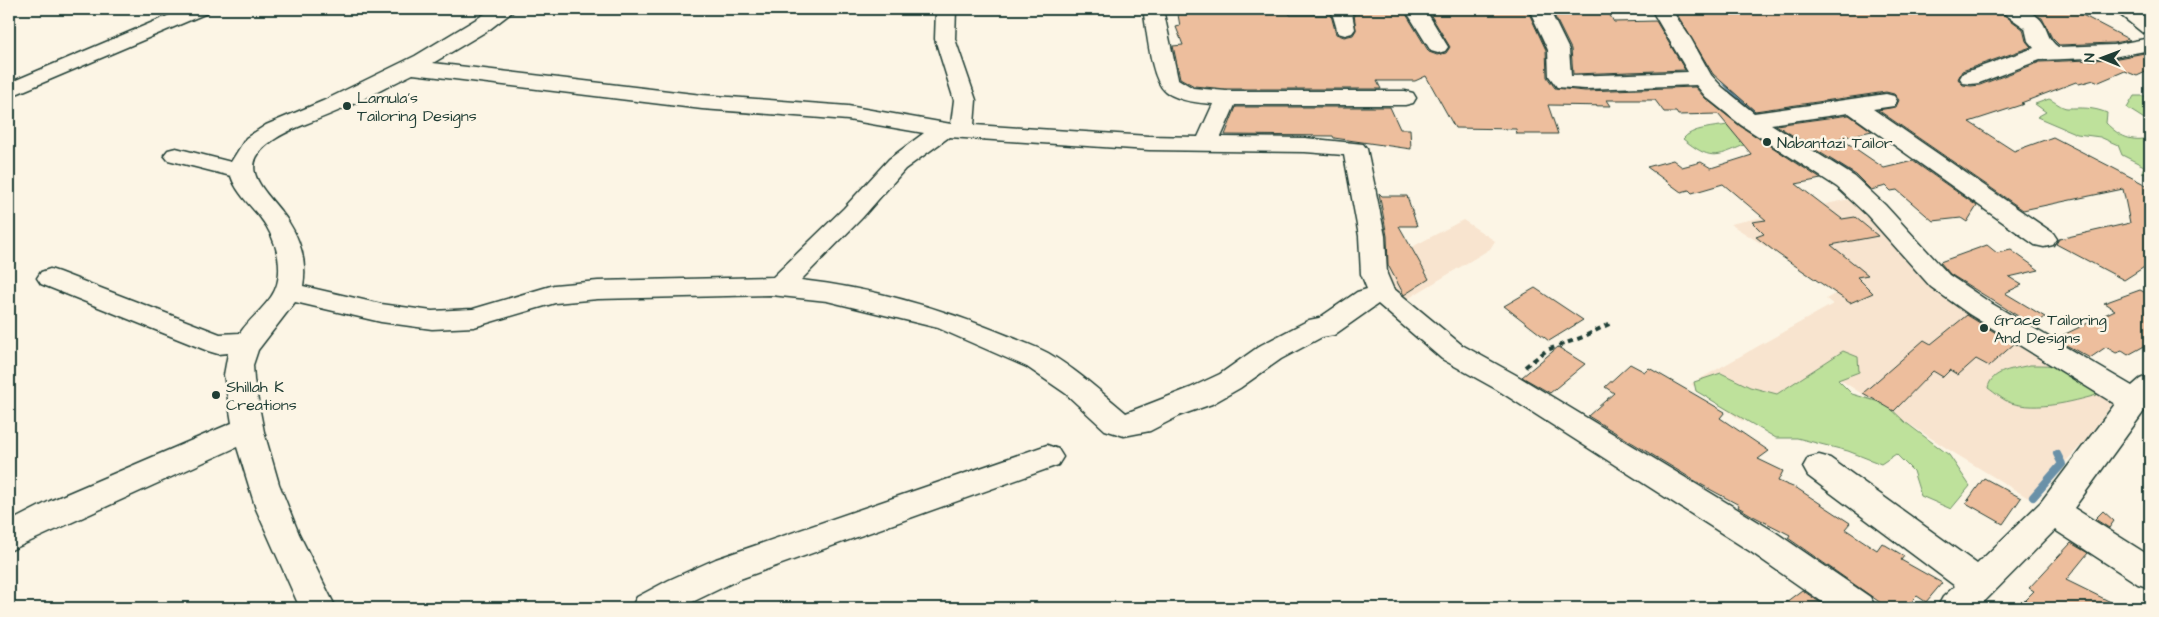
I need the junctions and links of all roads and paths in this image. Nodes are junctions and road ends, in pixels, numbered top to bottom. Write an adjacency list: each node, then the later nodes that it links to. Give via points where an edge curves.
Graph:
1 (200, 9): 19 (street)
2 (506, 9): 16 (street, via 456,42)
3 (946, 9): 25 (street, via 945,39 965,100)
4 (1153, 9): 20 (street, via 1170,85 1186,93)
5 (1341, 9): 11 (street)
6 (1415, 9): 14 (street)
7 (1539, 9): 17 (street, via 1552,37 1562,69 1560,76 1565,82)
8 (1668, 9): 17 (street)
9 (2008, 9): 15 (street, via 2034,26 2038,41)
10 (2123, 9): 12 (street)
11 (1345, 29)
12 (2150, 29)
13 (2150, 44): 15 (street, via 2113,51)
14 (1438, 47)
15 (2054, 54): 18 (street, via 2037,54)
16 (409, 67): 25 (street, via 702,102 848,112); 28 (street, via 264,136 248,151)
17 (1702, 78): 24 (street)
18 (1971, 78)
19 (9, 91)
20 (1226, 98): 21 (street); 26 (street)
21 (1405, 98)
22 (1886, 101): 23 (street)
23 (1852, 105): 24 (street); 29 (street)
24 (1749, 120): 37 (street, via 1846,182 1876,210 1930,272 1959,295)
25 (953, 130): 26 (street); 31 (street, via 896,164 853,213)
26 (1205, 145): 33 (street, via 1355,149 1372,236 1374,274)
27 (176, 155): 28 (street, via 227,169)
28 (243, 168): 32 (street, via 250,191 274,219 291,254)
29 (2044, 239)
30 (50, 278): 35 (street, via 218,344)
31 (779, 287): 32 (street, via 574,292 538,298 474,318 440,320 381,313); 33 (street, via 853,296 947,321 1037,360 1124,425 1139,423 1201,396 1230,381 1271,352 1319,327 1324,328 1367,298)
32 (289, 292): 35 (street)
33 (1382, 293): 36 (street, via 1452,352)
34 (1613, 322): 36 (path, via 1547,350)
35 (250, 342): 38 (street, via 239,366)
36 (1506, 382): 47 (street, via 1763,542)
37 (2142, 394): 41 (street)
38 (248, 429): 42 (street, via 62,510); 45 (street, via 269,506)
39 (1047, 457): 46 (street, via 736,566)
40 (1819, 467): 44 (street)
41 (2053, 511): 43 (street); 44 (street)
42 (9, 537)
43 (2150, 574)
44 (1974, 599)
45 (318, 608)
46 (648, 608)
47 (1858, 608)

